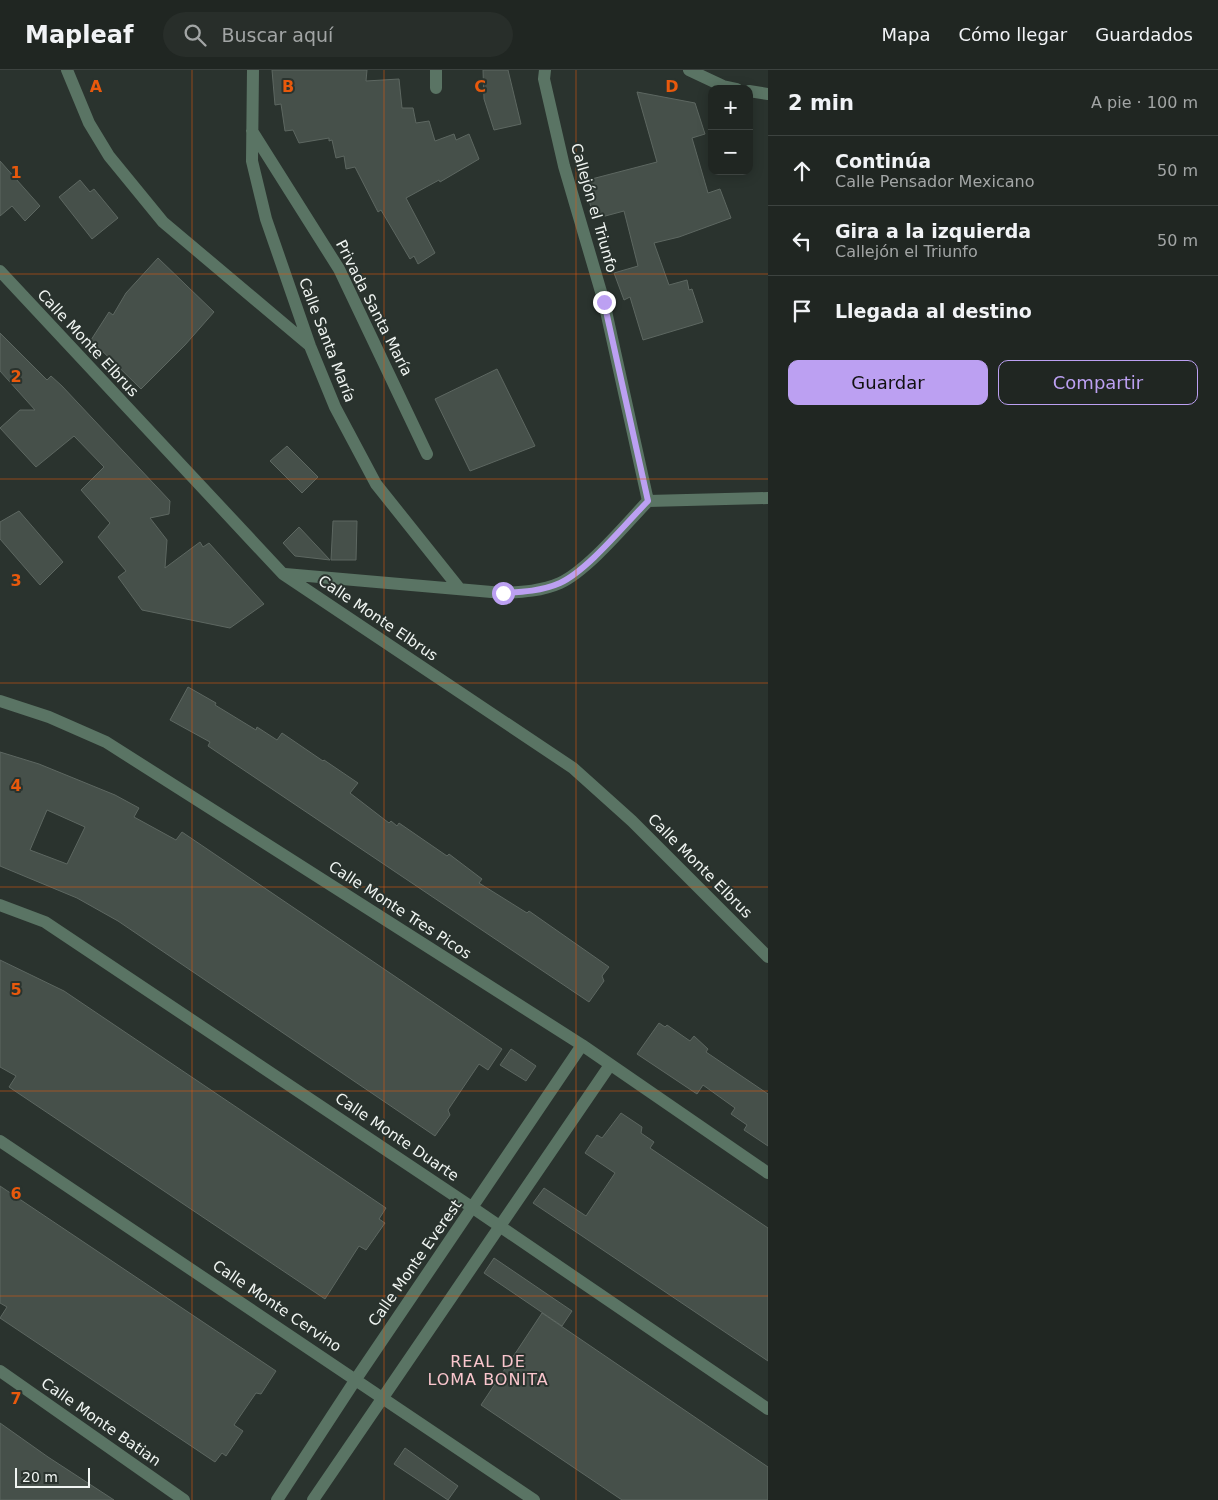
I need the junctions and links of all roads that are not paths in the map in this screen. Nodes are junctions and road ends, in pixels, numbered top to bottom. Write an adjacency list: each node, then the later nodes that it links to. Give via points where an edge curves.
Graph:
1 (67, 70): 12 (street, via 89,124 109,156 163,222)
2 (253, 70): 10 (street, Calle Santa María)
3 (436, 70): 7 (street)
4 (545, 70): 15 (street, Callejón el Triunfo, via 544,79 564,166 604,302)
5 (689, 70): 6 (street)
6 (721, 85)
7 (436, 88)
8 (753, 92): 9 (street)
9 (768, 94)
10 (252, 131): 12 (street, Calle Santa María, via 252,161 266,219); 13 (street, Privada Santa María, via 339,269)
11 (0, 271): 16 (street, Calle Monte Elbrus)
12 (310, 346): 17 (street, Calle Santa María, via 335,407 376,484)
13 (427, 454)
14 (768, 498): 15 (street)
15 (648, 501): 17 (street, via 582,568 560,583 529,591 503,593)
16 (283, 574): 17 (street); 20 (street, Calle Monte Elbrus, via 573,768 632,821)
17 (459, 588)
18 (0, 702): 21 (street, Calle Monte Tres Picos, via 49,717 106,742)
19 (0, 905): 25 (street, Calle Monte Duarte, via 45,922)
20 (768, 958)
21 (582, 1045): 22 (street, Calle Monte Tres Picos); 25 (street, Calle Monte Everest)
22 (610, 1065): 24 (street, Calle Monte Tres Picos); 26 (street)
23 (0, 1141): 28 (street, Calle Monte Cervino)
24 (768, 1173)
25 (473, 1208): 26 (street, Calle Monte Duarte); 28 (street, Calle Monte Everest)
26 (501, 1226): 29 (street); 30 (street, Calle Monte Duarte)
27 (0, 1371): 31 (street, Calle Monte Batian)
28 (356, 1379): 29 (street, Calle Monte Cervino); 32 (street, Calle Monte Everest)
29 (383, 1398): 33 (street); 34 (street, Calle Monte Cervino)
30 (768, 1410)
31 (184, 1500)
32 (277, 1500)
33 (313, 1500)
34 (534, 1500)

